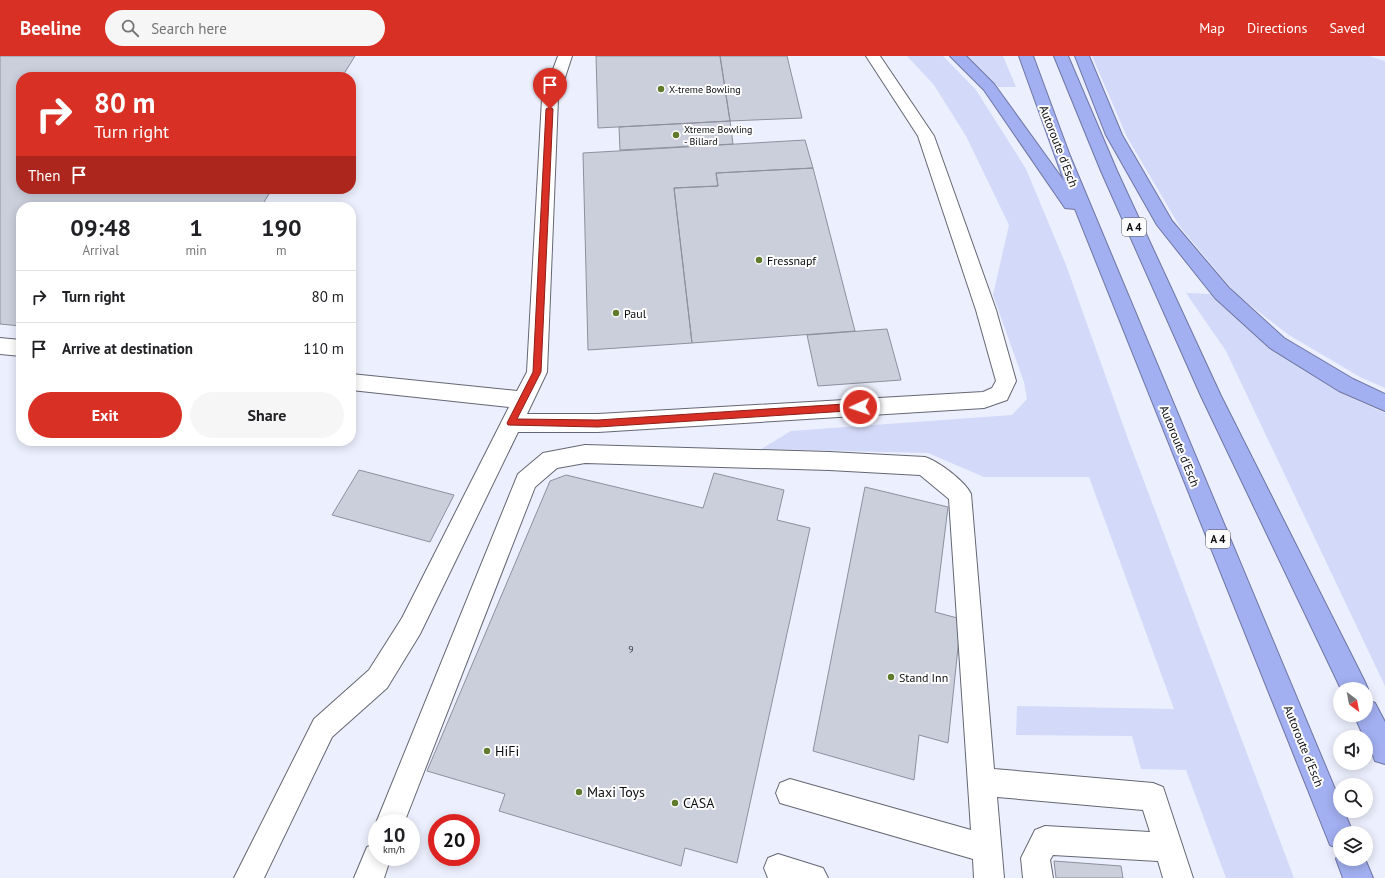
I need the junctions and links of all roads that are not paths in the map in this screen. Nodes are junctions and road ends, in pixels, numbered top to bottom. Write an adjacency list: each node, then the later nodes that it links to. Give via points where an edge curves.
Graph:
1 (565, 56): 11 (lane, via 550,99 537,372)
2 (873, 56): 13 (lane, via 926,136 986,310 1006,381 1000,394 984,400 598,423)
3 (957, 56): 7 (highway, A 4, via 990,87 1040,157)
4 (1026, 56): 7 (highway, Autoroute d'Esch / A 4)
5 (1062, 56): 14 (highway, A 4, via 1109,171 1211,396)
6 (1082, 56): 12 (highway, A 4, via 1114,135 1166,225 1222,293 1277,342 1346,385)
7 (1096, 243): 20 (highway, Autoroute d'Esch / A 4)
8 (0, 346): 9 (lane)
9 (16, 348)
10 (356, 383): 11 (lane)
11 (523, 400): 13 (lane)
12 (1385, 403)
13 (511, 423): 26 (lane, via 411,626 378,679 323,728)
14 (1352, 682)
15 (1371, 722): 16 (highway)
16 (1385, 751)
17 (982, 782): 19 (lane, via 960,494 925,466 585,454 551,460 526,481); 21 (lane, via 1153,797); 22 (lane)
18 (790, 793): 22 (lane)
19 (394, 814)
20 (1336, 826)
21 (1168, 847): 30 (lane, via 1045,840 1035,858); 31 (lane)
22 (988, 849): 29 (lane)
23 (374, 866): 27 (lane)
24 (1353, 866): 32 (highway)
25 (778, 868): 28 (lane)
26 (249, 878)
27 (369, 878)
28 (813, 878)
29 (989, 878)
30 (1038, 878)
31 (1178, 878)
32 (1358, 878)

